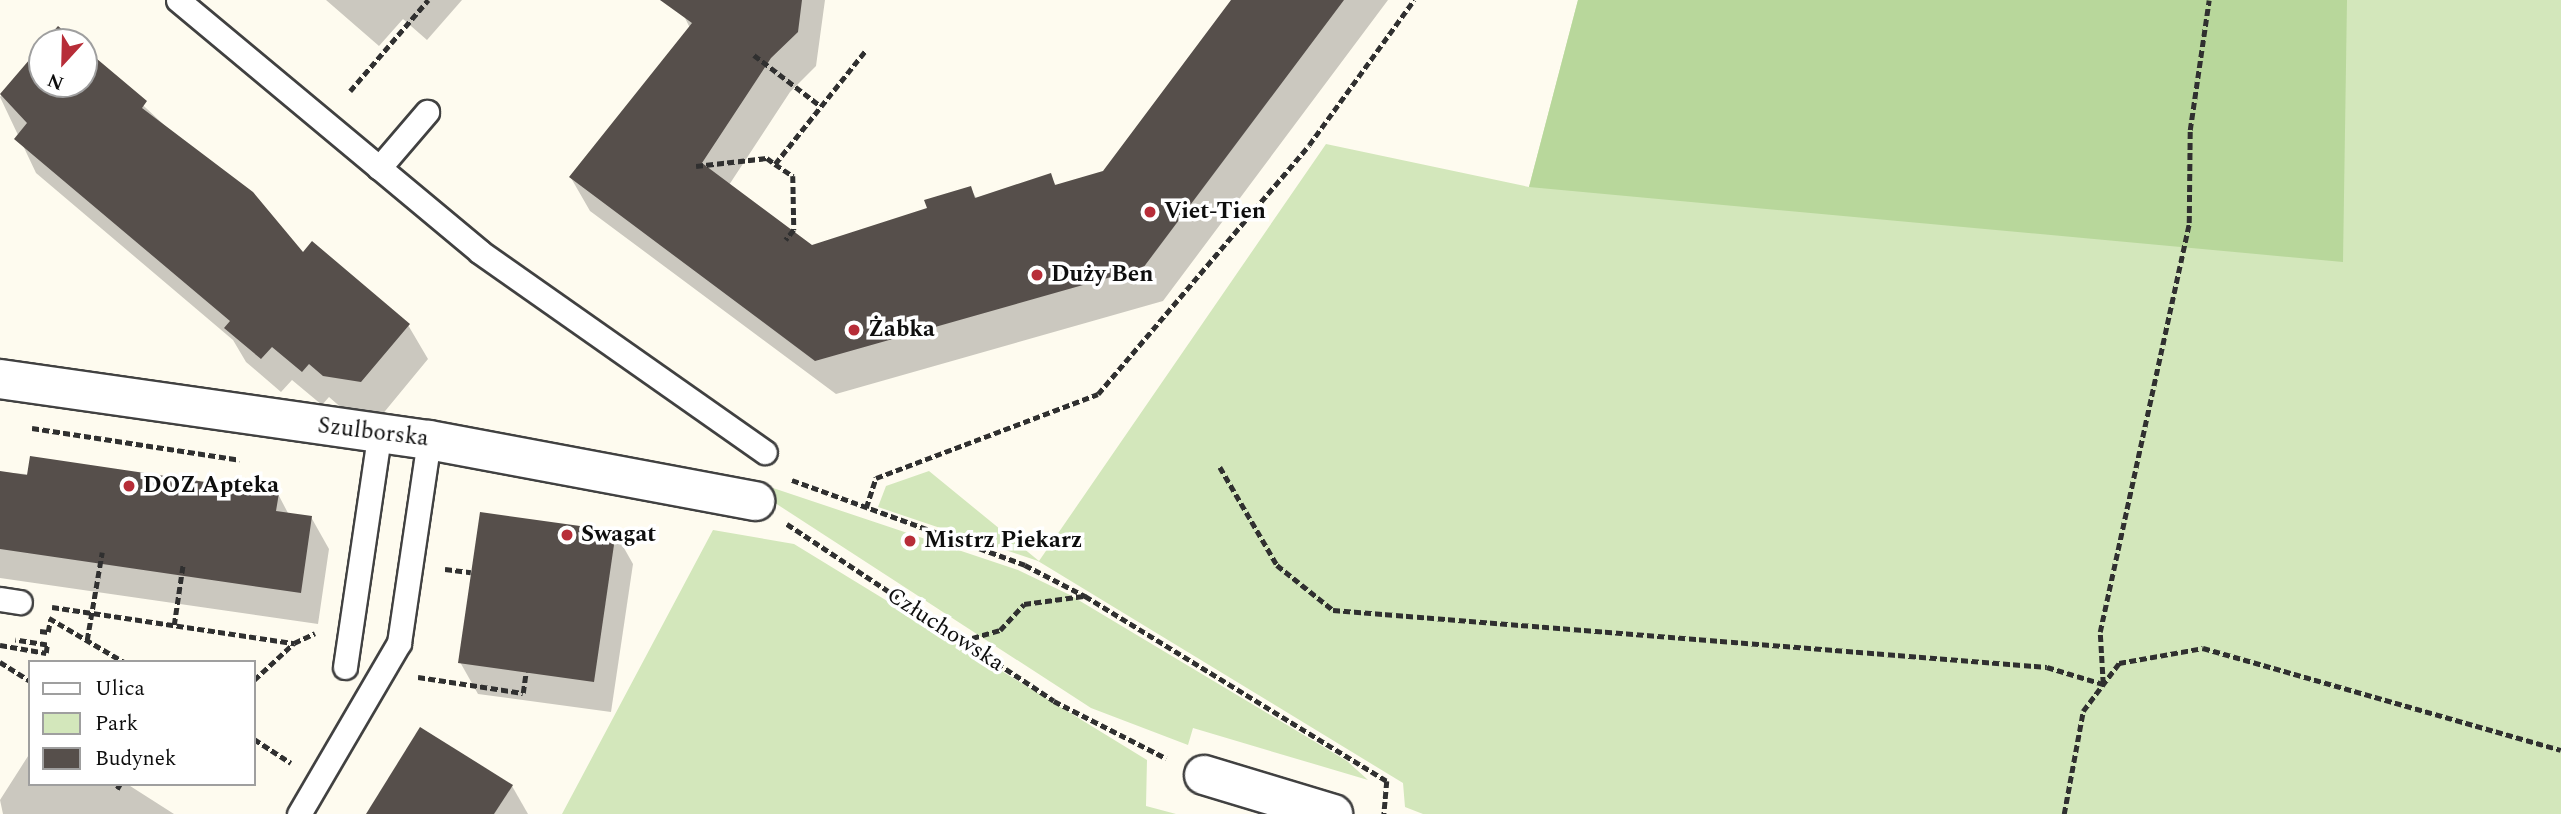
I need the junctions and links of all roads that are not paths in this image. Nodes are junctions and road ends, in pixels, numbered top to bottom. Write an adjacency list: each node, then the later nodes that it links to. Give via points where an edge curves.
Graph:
1 (178, 0): 3 (lane)
2 (427, 112): 3 (lane)
3 (379, 168): 7 (lane, via 480,252)
4 (0, 379): 5 (street, Szulborska)
5 (379, 436): 6 (street, Szulborska); 9 (lane)
6 (429, 440): 8 (street, Szulborska); 11 (lane, via 399,643)
7 (765, 452)
8 (749, 500)
9 (345, 667)
10 (1204, 775): 12 (street)
11 (299, 814)
12 (1333, 814)

